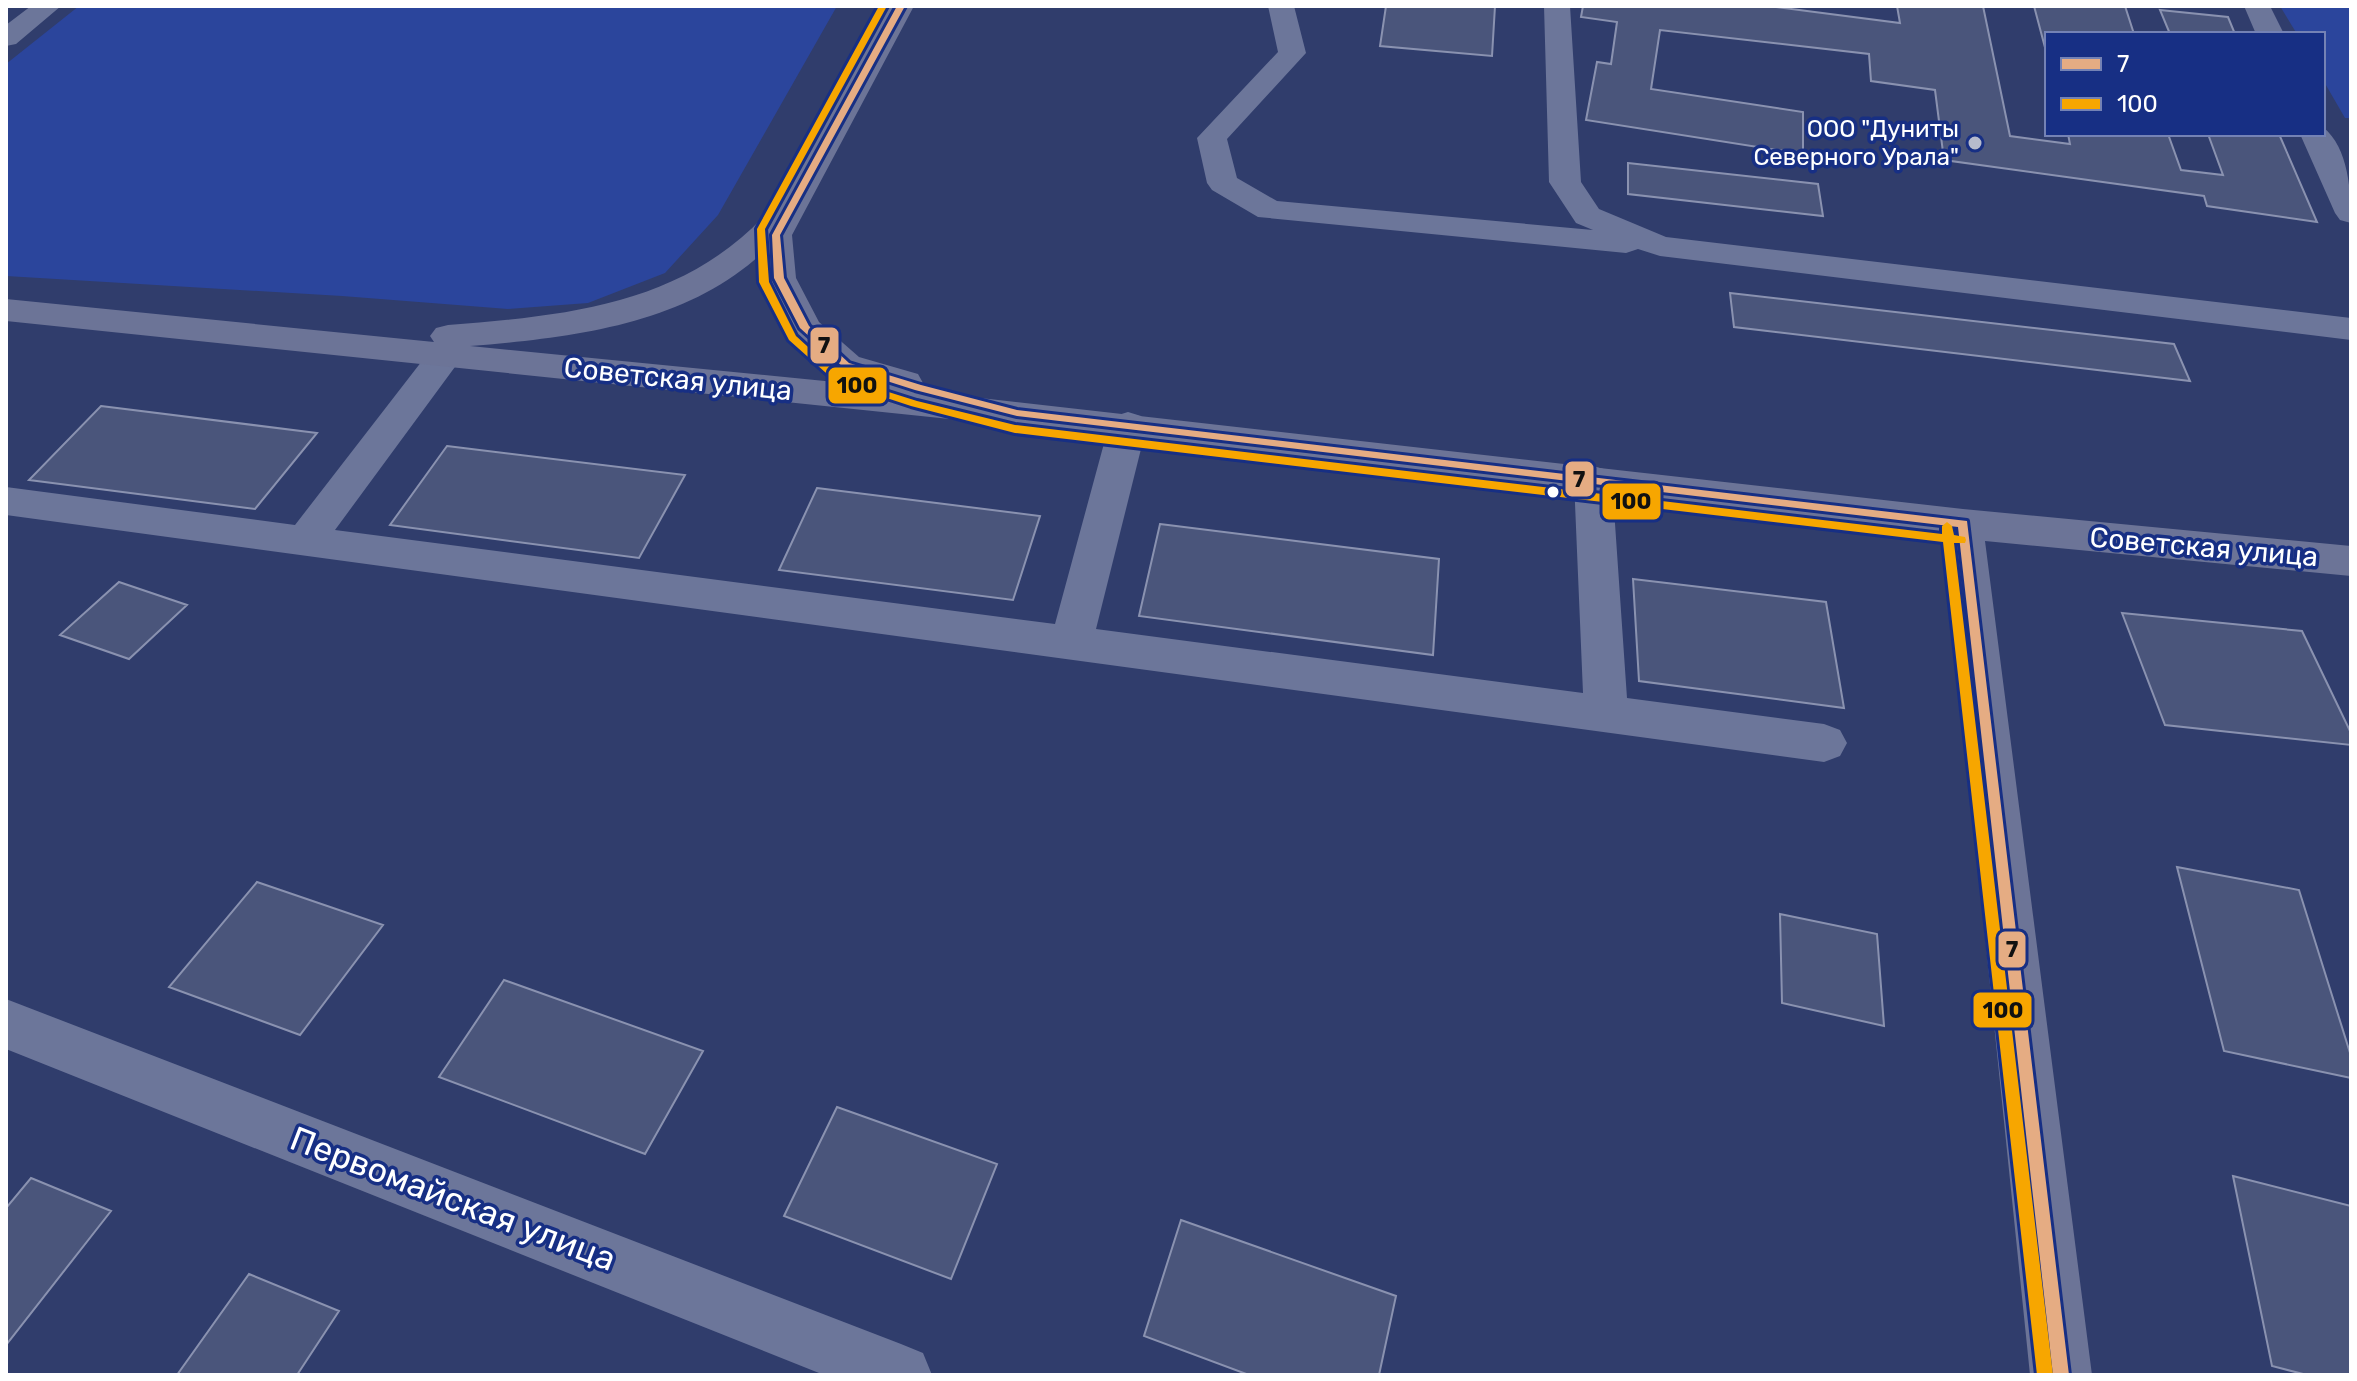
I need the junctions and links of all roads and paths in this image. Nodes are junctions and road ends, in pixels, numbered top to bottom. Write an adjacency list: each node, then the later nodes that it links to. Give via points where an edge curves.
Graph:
1 (48, 6): 7 (street)
2 (901, 6): 9 (main road)
3 (1281, 6): 11 (street, via 1292,53 1212,138 1223,183 1269,210)
4 (1557, 6): 11 (street, via 1565,182 1587,216)
5 (2257, 6): 6 (street)
6 (2269, 32)
7 (6, 38)
8 (2316, 136): 10 (street)
9 (799, 194): 14 (main road, via 768,230 720,271 595,321); 16 (main road, via 776,235 779,278 805,328 846,365)
10 (2351, 213)
11 (1660, 246): 13 (street)
12 (6, 310): 14 (main road, Советская улица)
13 (2351, 329)
14 (321, 344): 15 (main road, Советская улица)
15 (445, 356): 16 (main road, Советская улица); 21 (street)
16 (1017, 413): 17 (main road, Советская улица)
17 (1128, 425): 18 (main road, Советская улица); 23 (street)
18 (1593, 480): 20 (main road, Советская улица); 24 (street)
19 (6, 501): 21 (street)
20 (1963, 524): 22 (main road, Советская улица); 28 (main road)
21 (305, 541): 23 (street)
22 (2351, 561)
23 (1071, 643): 24 (street)
24 (1606, 714): 25 (street)
25 (1824, 743)
26 (6, 1024): 27 (street, Первомайская улица)
27 (901, 1375)
28 (2061, 1375)

